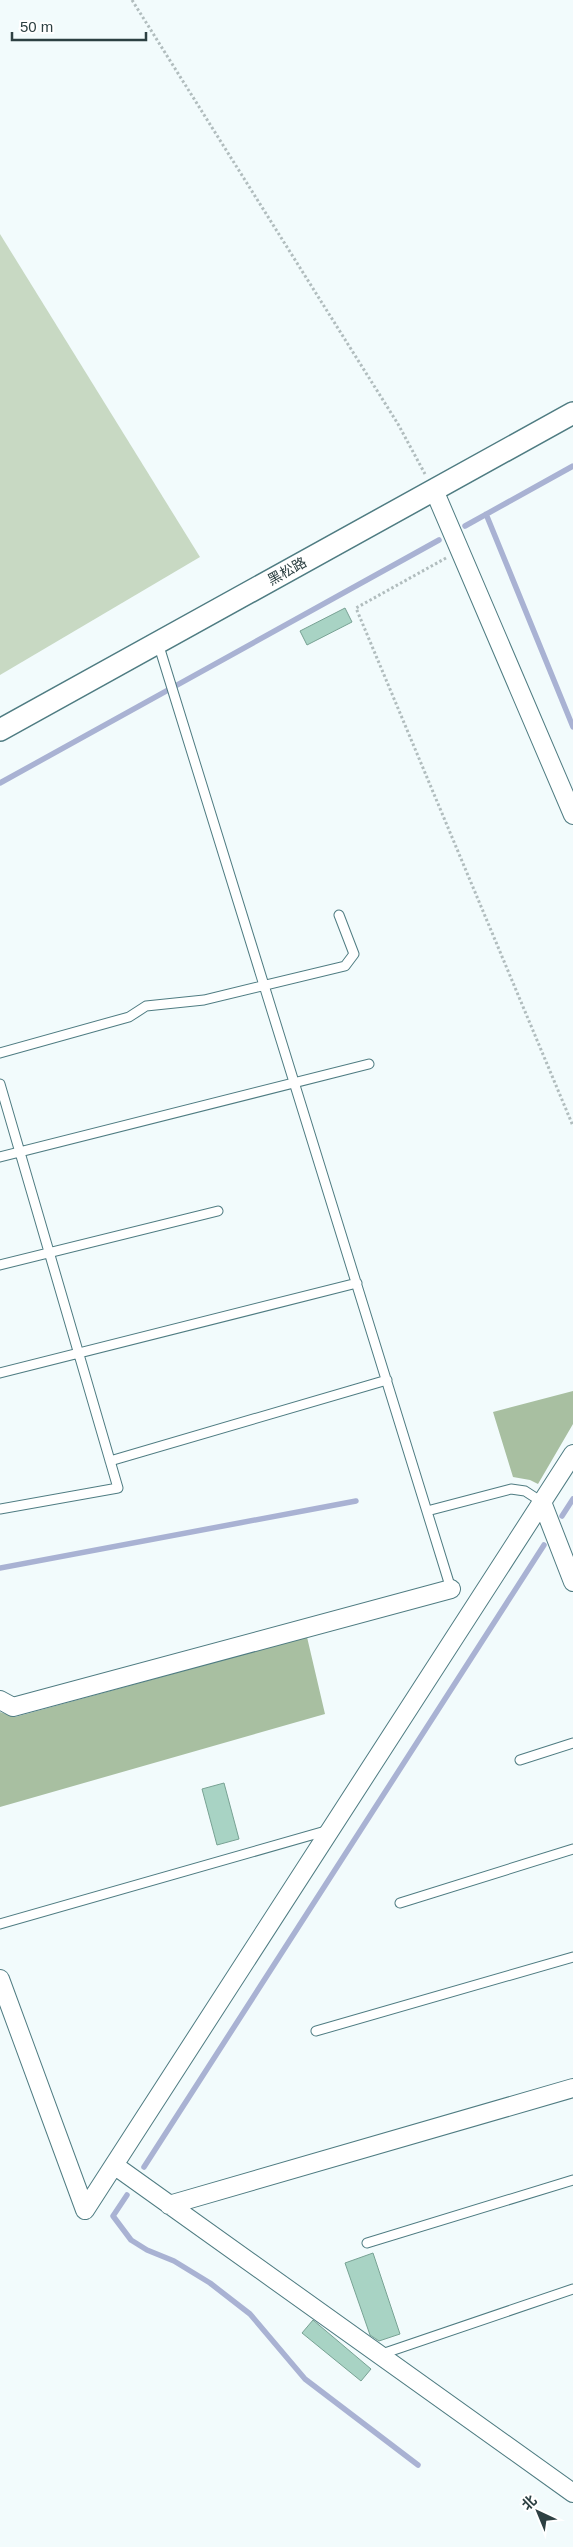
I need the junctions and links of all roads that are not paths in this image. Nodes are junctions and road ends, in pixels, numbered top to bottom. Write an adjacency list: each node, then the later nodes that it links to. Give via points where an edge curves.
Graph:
1 (573, 412): 2 (street, 黑松路)
2 (434, 490): 3 (street, 黑松路); 5 (street)
3 (158, 642): 4 (street, 黑松路); 7 (lane)
4 (0, 730)
5 (573, 816)
6 (339, 915): 7 (lane, via 354,954 345,966)
7 (264, 985): 8 (lane, via 204,1000 146,1006 128,1017); 10 (lane)
8 (0, 1053)
9 (369, 1064): 10 (lane)
10 (294, 1083): 12 (lane); 17 (lane)
11 (0, 1084): 12 (lane)
12 (20, 1152): 13 (lane); 15 (lane)
13 (0, 1157)
14 (218, 1211): 15 (lane)
15 (49, 1253): 16 (lane); 18 (lane)
16 (0, 1265)
17 (357, 1283): 18 (lane); 20 (lane)
18 (79, 1353): 19 (lane); 22 (lane)
19 (0, 1372)
20 (387, 1380): 22 (lane); 25 (lane)
21 (573, 1454): 23 (street)
22 (110, 1461): 24 (lane, via 118,1488)
23 (542, 1502): 25 (lane, via 525,1491 511,1488); 26 (street); 31 (street)
24 (0, 1509)
25 (427, 1511): 27 (lane)
26 (573, 1582)
27 (451, 1588): 28 (street, via 14,1707)
28 (0, 1700)
29 (573, 1743): 30 (lane)
30 (520, 1760)
31 (331, 1829): 34 (lane); 39 (street)
32 (573, 1849): 33 (lane)
33 (400, 1903)
34 (0, 1924)
35 (573, 1957): 37 (lane)
36 (0, 1979): 39 (street, via 84,2210)
37 (316, 2031)
38 (573, 2088): 41 (street)
39 (114, 2165): 41 (street)
40 (573, 2180): 42 (lane)
41 (169, 2205): 44 (street)
42 (367, 2243)
43 (573, 2289): 44 (lane)
44 (379, 2355): 45 (street)
45 (573, 2493)

